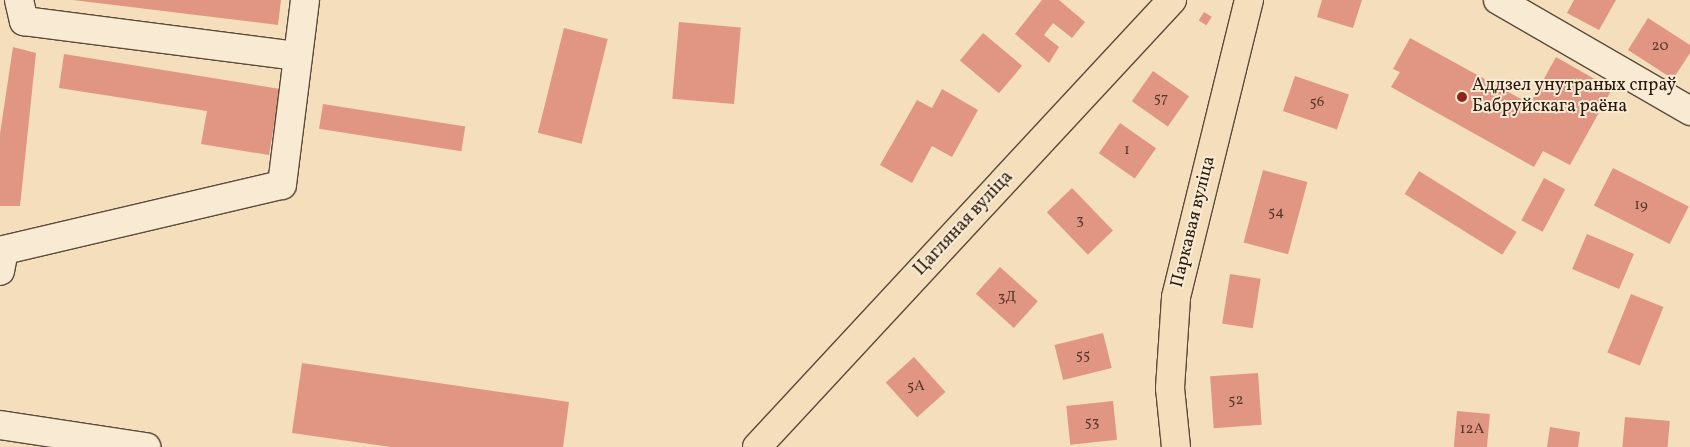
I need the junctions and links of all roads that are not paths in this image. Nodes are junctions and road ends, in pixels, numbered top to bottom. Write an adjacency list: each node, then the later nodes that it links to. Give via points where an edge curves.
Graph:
1 (19, 0): 6 (street, via 24,21)
2 (305, 0): 6 (street)
3 (1172, 0): 11 (main road, Цагляная вуліца)
4 (1248, 0): 12 (main road, Паркавая вуліца, via 1176,297 1170,388)
5 (1498, 0): 7 (street)
6 (298, 56): 8 (street, via 282,185 4,250)
7 (1690, 111)
8 (0, 272)
9 (0, 425): 10 (street)
10 (146, 447)
11 (757, 447)
12 (1176, 447)

